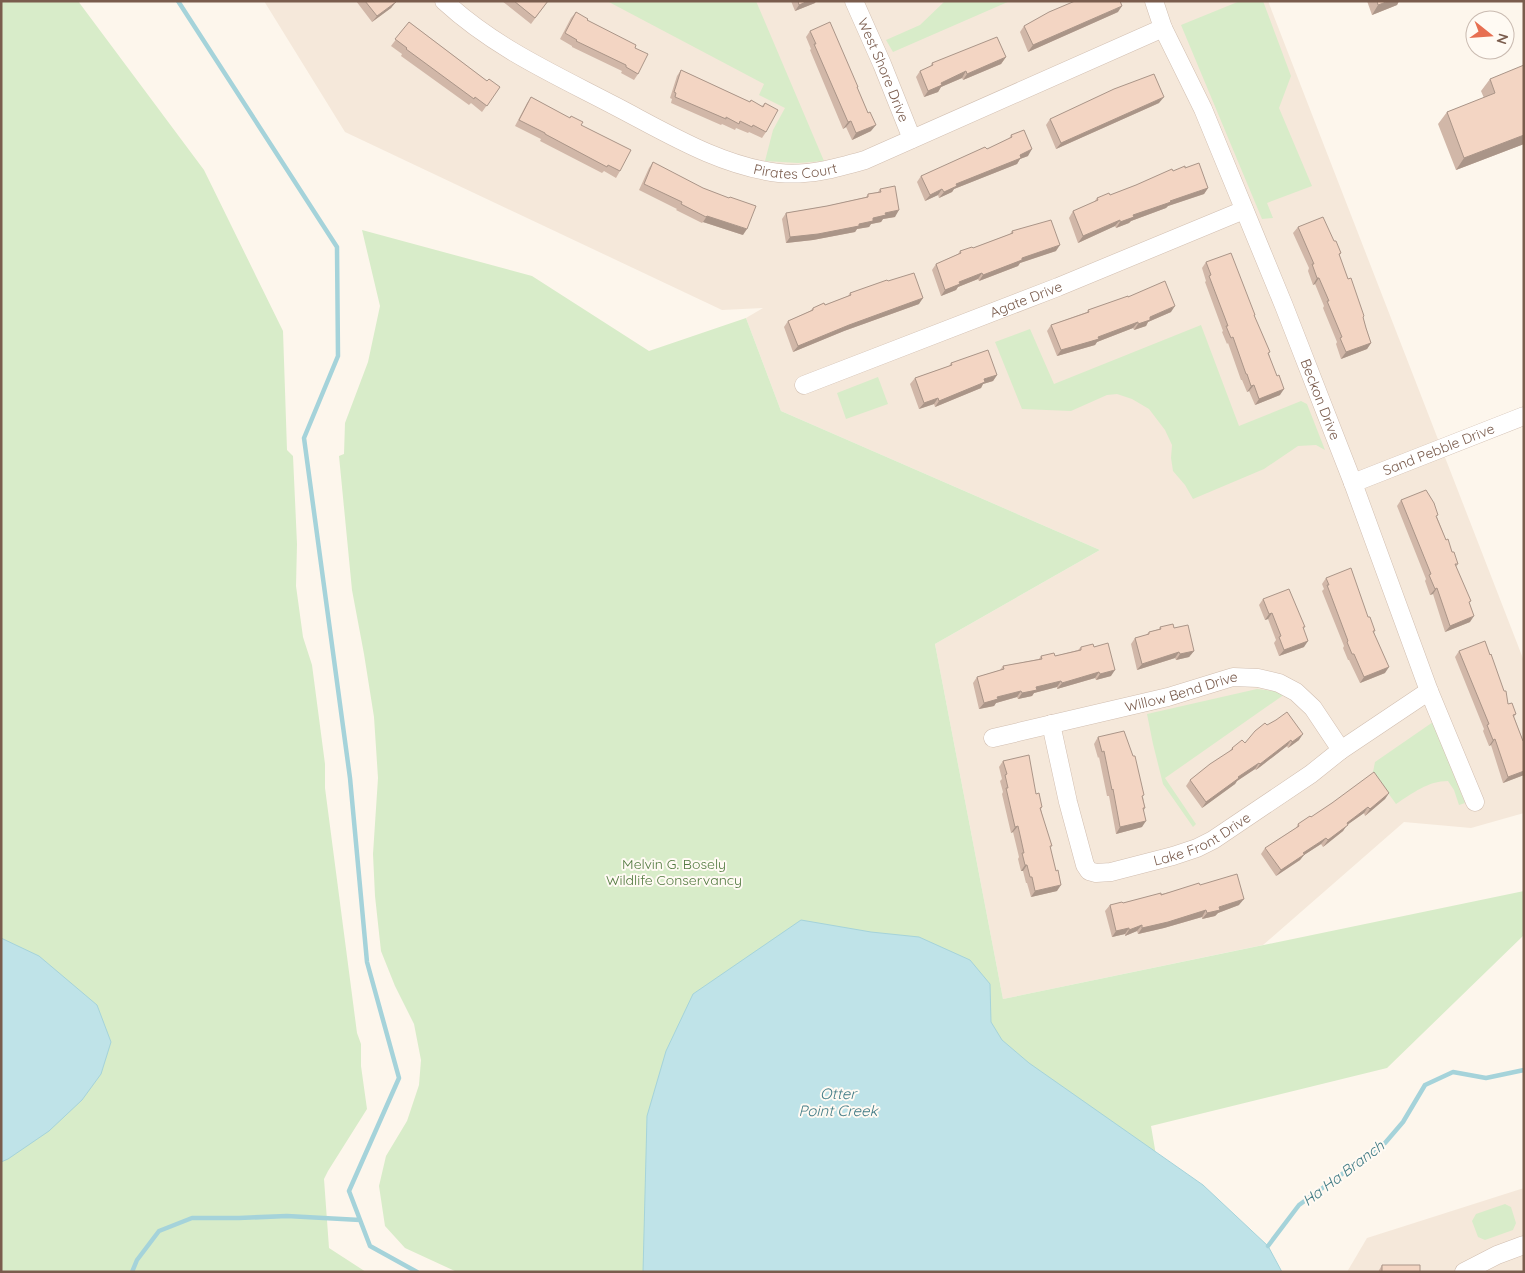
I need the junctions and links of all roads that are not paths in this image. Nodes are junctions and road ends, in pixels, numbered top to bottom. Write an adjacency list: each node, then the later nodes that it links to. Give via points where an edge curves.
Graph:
1 (444, 1): 5 (street, Pirates Court, via 488,37 527,60 687,143 744,166 782,173 835,169 865,160)
2 (854, 1): 5 (street, West Shore Drive)
3 (1154, 1): 4 (street, Beckon Drive)
4 (1164, 28): 5 (street, Pirates Court); 6 (street, Beckon Drive, via 1203,109)
5 (912, 139)
6 (1244, 210): 7 (street, Agate Drive, via 1058,287); 9 (street, Beckon Drive)
7 (804, 385)
8 (1524, 416): 9 (street, Sand Pebble Drive)
9 (1353, 483): 10 (street, Beckon Drive)
10 (1429, 691): 13 (street, Lake Front Drive); 14 (street, Beckon Drive)
11 (1051, 724): 12 (street, Willow Bend Drive); 13 (street, Willow Bend Drive, via 1168,697 1233,677 1258,678 1279,683 1296,692 1313,708); 13 (street, Lake Front Drive, via 1085,865 1096,873 1111,872 1197,848 1311,774)
12 (992, 738)
13 (1340, 750)
14 (1474, 802)
15 (1524, 1245): 16 (street)
16 (1464, 1272)

